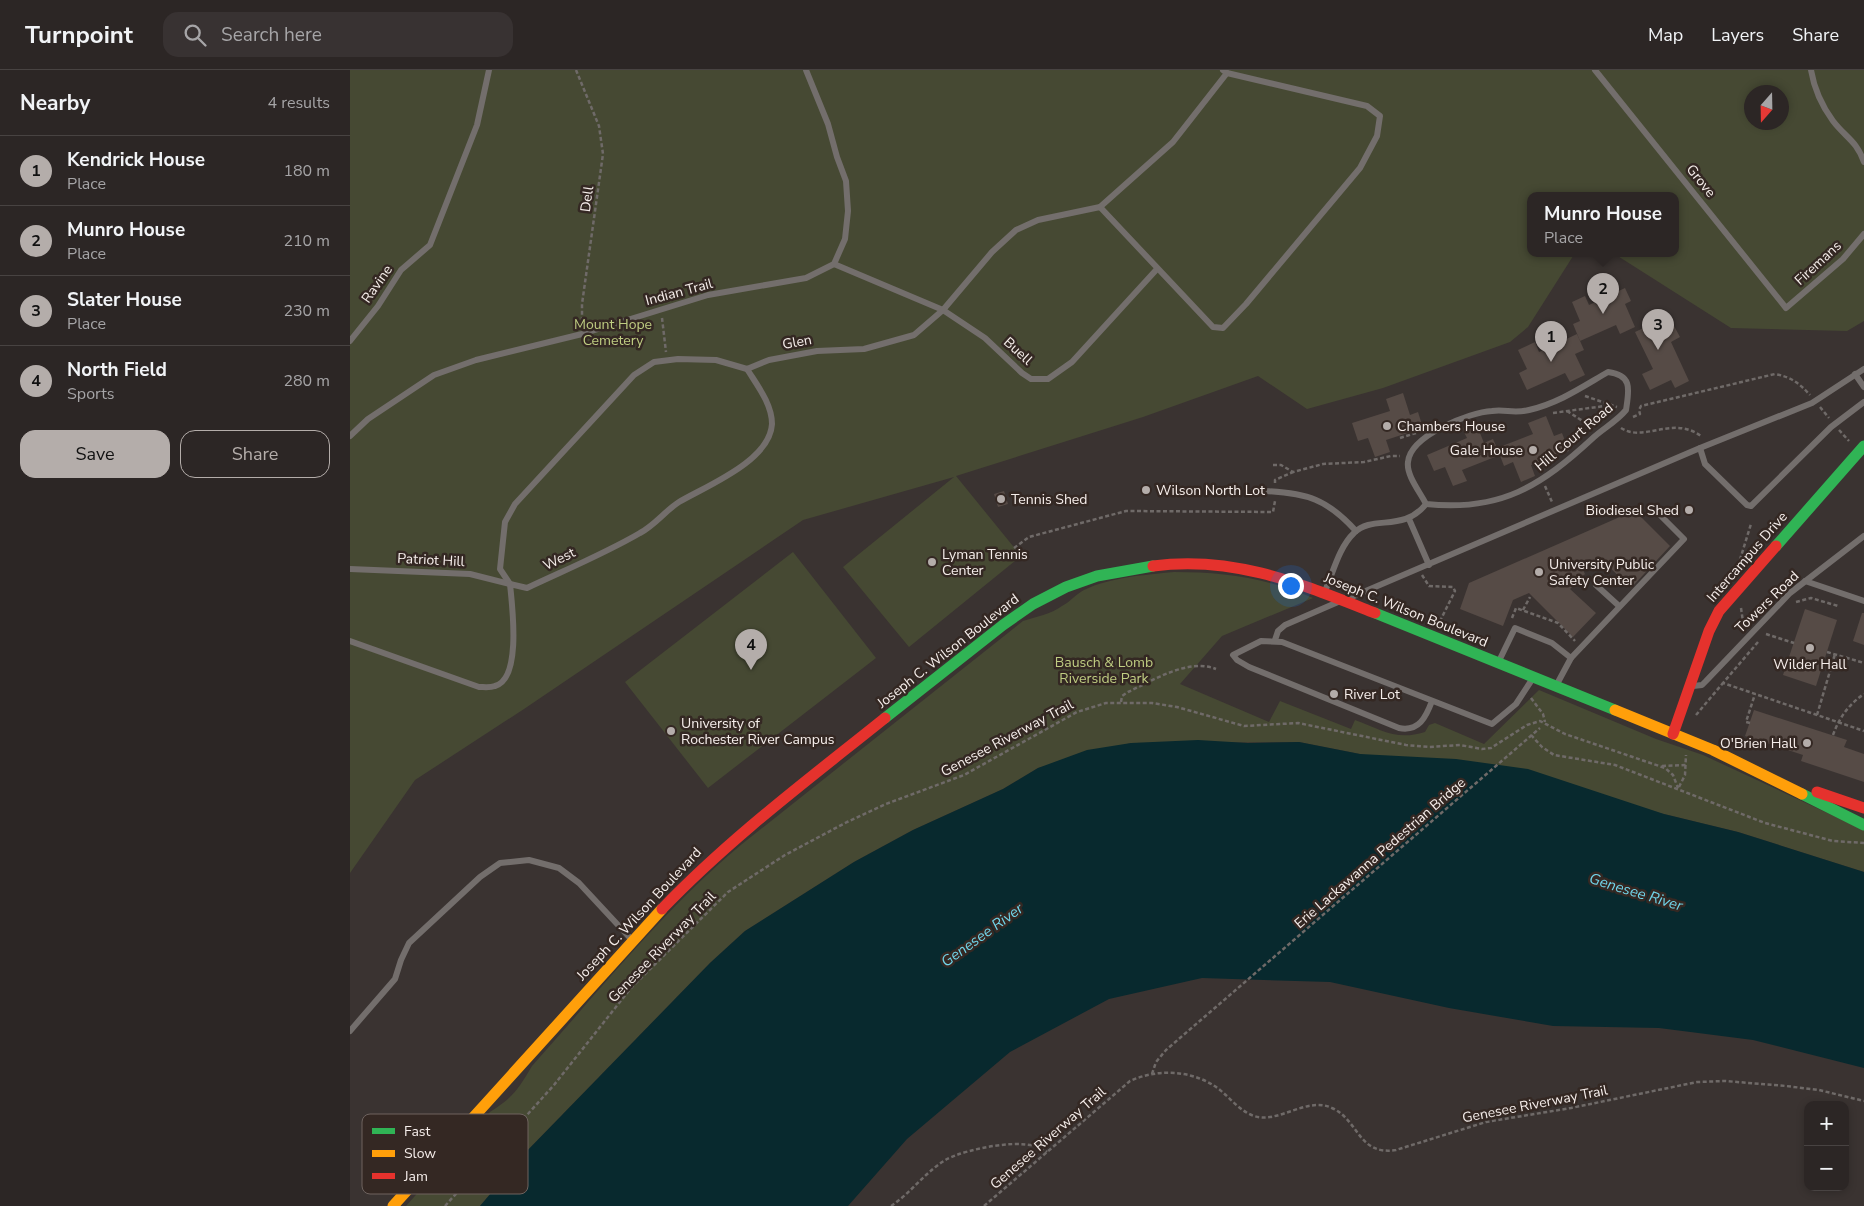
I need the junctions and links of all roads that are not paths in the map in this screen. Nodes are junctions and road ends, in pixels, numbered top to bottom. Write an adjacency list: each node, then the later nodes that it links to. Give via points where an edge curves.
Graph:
1 (489, 70): 13 (lane, Ravine, via 477,125 430,245 401,270)
2 (806, 70): 9 (lane, via 828,124 846,182 848,211 845,239)
3 (1595, 70): 11 (lane, Grove)
4 (1812, 70): 6 (lane, via 1814,87 1833,121 1858,146)
5 (1225, 72): 7 (lane, via 1172,142); 10 (lane, via 1367,106 1380,116 1377,136 1364,162 1343,190 1223,328 1213,327)
6 (1864, 162)
7 (1100, 207): 10 (lane); 12 (lane, Glen, via 1038,220 1016,230 992,252)
8 (1864, 234): 11 (lane, Firemans, via 1843,259)
9 (834, 264): 12 (lane, Buell); 19 (lane, Indian Trail, via 806,278 708,295 582,334 476,360 434,375 368,419)
10 (1157, 269): 12 (lane, Buell, via 1072,362 1056,376 1042,381 1022,373 986,338)
11 (1786, 308)
12 (943, 310): 15 (lane, Glen, via 914,335 888,343 816,351 770,360)
13 (350, 341)
14 (1864, 368): 16 (lane)
15 (747, 369): 31 (lane, West, via 768,405 772,425 766,441 751,459 738,470 674,506 642,532 527,588); 31 (lane, via 716,360 666,360 654,362 634,375 515,504 505,522 500,569)
16 (1855, 374): 17 (lane); 21 (lane, via 1812,404)
17 (1864, 387)
18 (1864, 402): 21 (lane, via 1831,427 1751,506 1705,464)
19 (350, 436)
20 (1864, 446): 41 (street, Intercampus Drive, via 1719,611)
21 (1700, 448): 28 (lane)
22 (1265, 491): 26 (lane, via 1300,493 1316,500)
23 (1426, 504): 23 (lane, Hill Court Road, via 1485,502 1522,490 1562,466 1626,410 1628,385 1624,378 1608,372 1578,390 1530,410 1512,414 1491,410 1460,419 1425,439 1414,448 1409,458 1410,473); 25 (lane)
24 (1657, 512): 35 (lane, via 1684,539)
25 (1409, 519): 26 (lane); 28 (lane)
26 (1356, 531): 33 (lane, via 1343,549)
27 (1864, 536): 30 (lane, Towers Road)
28 (1429, 564): 36 (lane, via 1303,617 1281,628)
29 (350, 569): 31 (lane, Patriot Hill, via 470,574)
30 (1805, 581): 34 (lane); 41 (lane, Towers Road, via 1706,681 1697,687)
31 (510, 584): 37 (lane, via 514,615 512,660 507,678 496,686 479,687)
32 (1596, 584): 35 (lane)
33 (1324, 592): 39 (street, Joseph C. Wilson Boulevard); 48 (street, Joseph C. Wilson Boulevard, via 1250,568 1190,563 1116,572 1038,601 1002,625 736,837 694,875)
34 (1864, 601)
35 (1619, 606): 38 (lane)
36 (1275, 640): 43 (lane); 43 (lane, via 1261,641 1233,655 1244,665 1400,728 1408,729 1419,724)
37 (350, 641)
38 (1571, 658): 39 (lane, via 1552,643 1515,628); 42 (lane)
39 (1498, 664): 40 (street, Joseph C. Wilson Boulevard)
40 (1533, 678): 42 (street, Joseph C. Wilson Boulevard); 43 (lane, via 1516,704 1492,724)
41 (1691, 686): 44 (street, Intercampus Drive)
42 (1555, 688): 44 (street, Joseph C. Wilson Boulevard)
43 (1432, 701)
44 (1673, 734): 45 (street, Joseph C. Wilson Boulevard)
45 (1765, 775): 46 (street, Joseph C. Wilson Boulevard); 47 (street, Joseph C. Wilson Boulevard)
46 (1864, 808)
47 (1864, 825)
48 (632, 940): 49 (lane, via 579,883 559,868 529,860 500,863 480,877 409,943 395,980); 50 (street, Joseph C. Wilson Boulevard)
49 (350, 1031)
50 (476, 1114)
51 (404, 1194): 52 (street, Joseph C. Wilson Boulevard)
52 (393, 1206)

